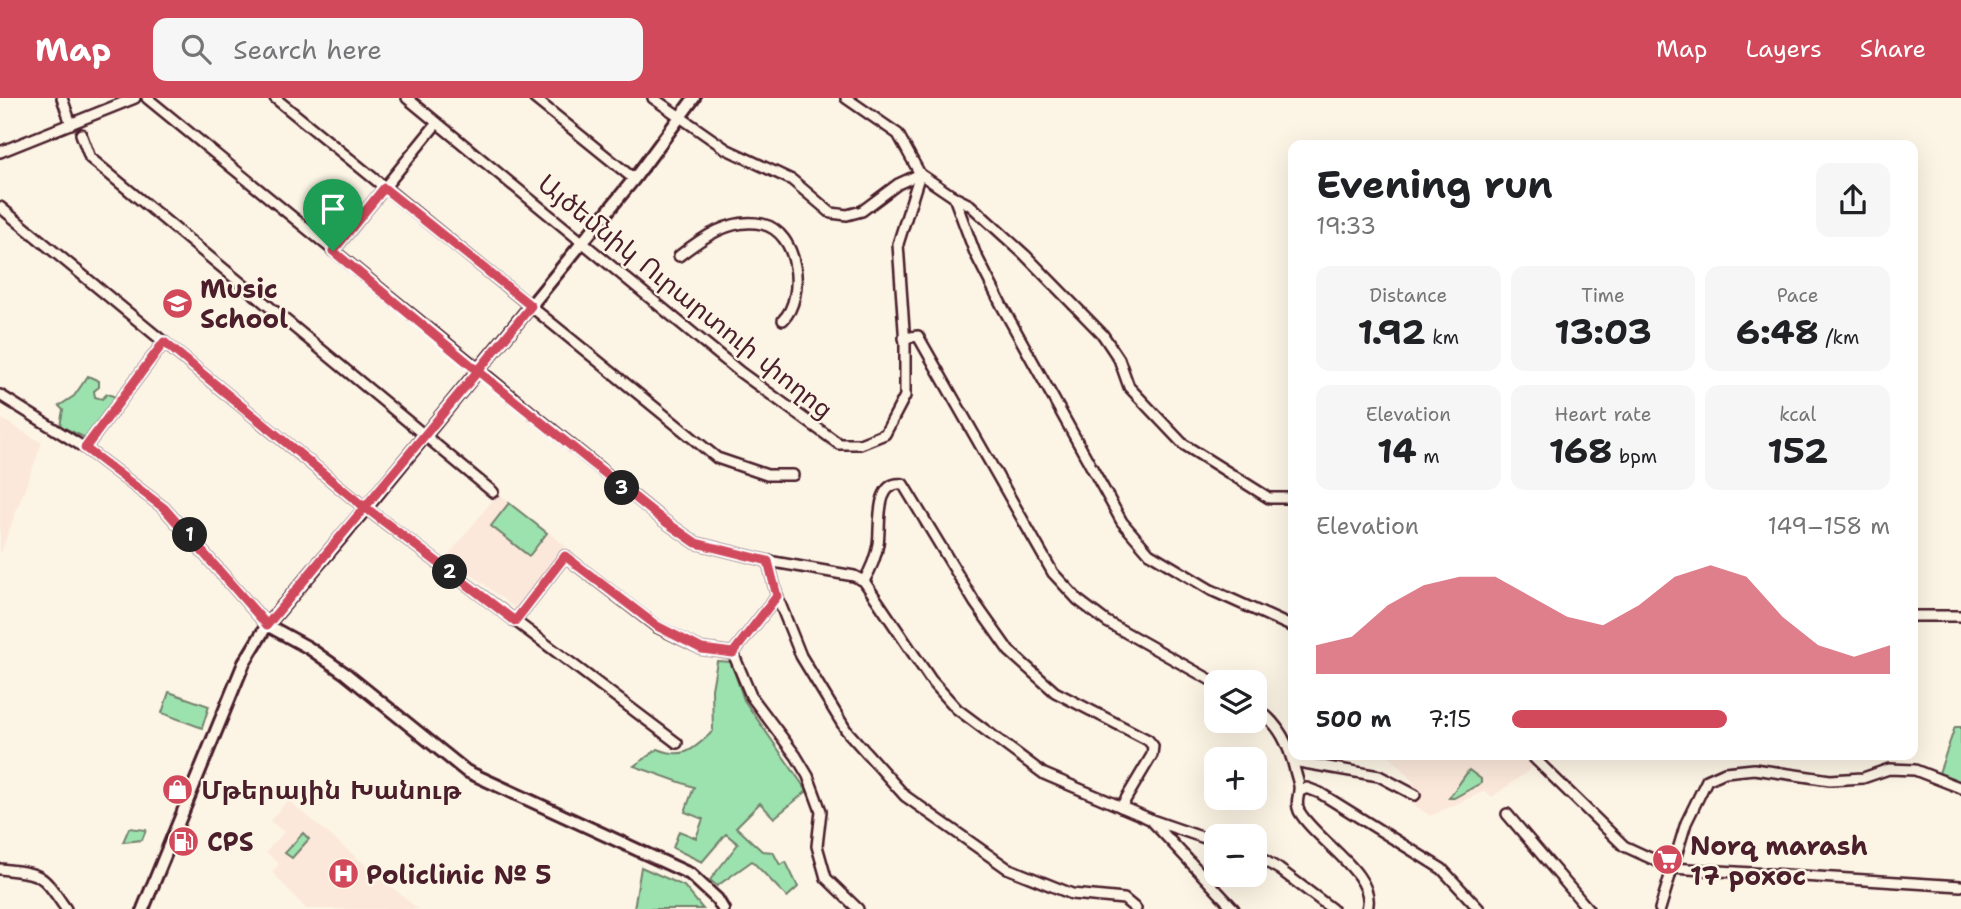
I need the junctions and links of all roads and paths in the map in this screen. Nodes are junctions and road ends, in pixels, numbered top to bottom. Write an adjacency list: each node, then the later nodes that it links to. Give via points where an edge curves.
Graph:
1 (62, 98): 12 (street)
2 (135, 98): 12 (street)
3 (147, 98): 21 (street)
4 (275, 98): 17 (street)
5 (407, 98): 11 (street, Այծեմնիկ Ուրարտուի փողոց)
6 (534, 98): 16 (street)
7 (653, 98): 10 (street)
8 (694, 98): 10 (main road)
9 (846, 98): 15 (street, via 898,134)
10 (680, 116): 15 (street, via 726,149 792,180 831,213 862,211); 16 (main road)
11 (437, 123): 17 (street); 20 (street, Այծեմնիկ Ուրարտուի փողոց)
12 (71, 124): 14 (street)
13 (81, 134): 29 (street, via 90,158)
14 (0, 152)
15 (920, 174): 18 (street); 25 (street, via 898,244)
16 (634, 179): 20 (main road)
17 (384, 188): 21 (street); 23 (street)
18 (954, 197): 33 (street, via 970,205 1025,255 1103,335 1119,359 1129,387 1183,444 1269,498); 42 (street, via 1002,306 1122,522 1149,553 1212,590)
19 (0, 207): 26 (street)
20 (582, 241): 23 (main road); 25 (street, Այծեմնիկ Ուրարտուի փողոց, via 740,372 839,444 860,444 886,434 905,396)
21 (333, 251): 27 (street)
22 (679, 256): 24 (street, via 722,228 748,223 771,227 788,246 796,276 795,299)
23 (531, 306): 27 (main road); 31 (street, via 718,458 767,475)
24 (783, 320)
25 (904, 338): 44 (street, via 918,336 1053,573 1107,622)
26 (164, 342): 30 (street); 34 (street)
27 (478, 371): 29 (main road); 35 (street, via 696,543)
28 (0, 395): 30 (street)
29 (425, 436): 32 (street); 34 (main road)
30 (85, 448): 41 (street, via 164,508)
31 (793, 475)
32 (493, 492)
33 (1288, 498)
34 (366, 508): 40 (street); 41 (main road)
35 (768, 561): 36 (street); 37 (street)
36 (864, 581): 53 (street, via 931,680 957,709 1044,774); 53 (street, via 878,546 881,500 897,484 906,486 1009,651 1055,692 1153,746)
37 (777, 596): 43 (street); 65 (street, via 801,656 846,730 905,796 1007,868 1072,894 1124,899)
38 (1918, 616): 39 (street)
39 (1961, 616)
40 (515, 621): 43 (street, via 565,556 657,626 702,649); 46 (street)
41 (267, 625): 62 (main road, via 244,663); 63 (main road, via 346,674 466,771 690,874)
42 (1288, 625)
43 (733, 653): 64 (street, via 751,696 808,776 821,811 817,846 826,878)
44 (1204, 676)
45 (1267, 715): 47 (street)
46 (677, 743)
47 (1288, 747)
48 (1536, 760): 58 (street, via 1624,846)
49 (1293, 761): 51 (street); 52 (street, via 1379,776)
50 (1961, 788): 58 (street, via 1915,771 1889,769 1863,778 1830,780 1754,769 1726,772 1707,780 1686,823)
51 (1300, 790): 68 (street, via 1301,813 1364,882 1370,898); 69 (street, via 1320,793 1442,869)
52 (1415, 795)
53 (1121, 807): 55 (street)
54 (1507, 814): 70 (street)
55 (1150, 819): 56 (street); 66 (street)
56 (1204, 838)
57 (1267, 862): 67 (street)
58 (1672, 868): 60 (street); 71 (street)
59 (0, 869): 61 (street, via 45,878)
60 (1961, 886)
61 (66, 909)
62 (143, 909)
63 (723, 909)
64 (858, 909)
65 (1136, 909)
66 (1234, 909)
67 (1332, 909)
68 (1367, 909)
69 (1479, 909)
70 (1588, 909)
71 (1660, 909)

